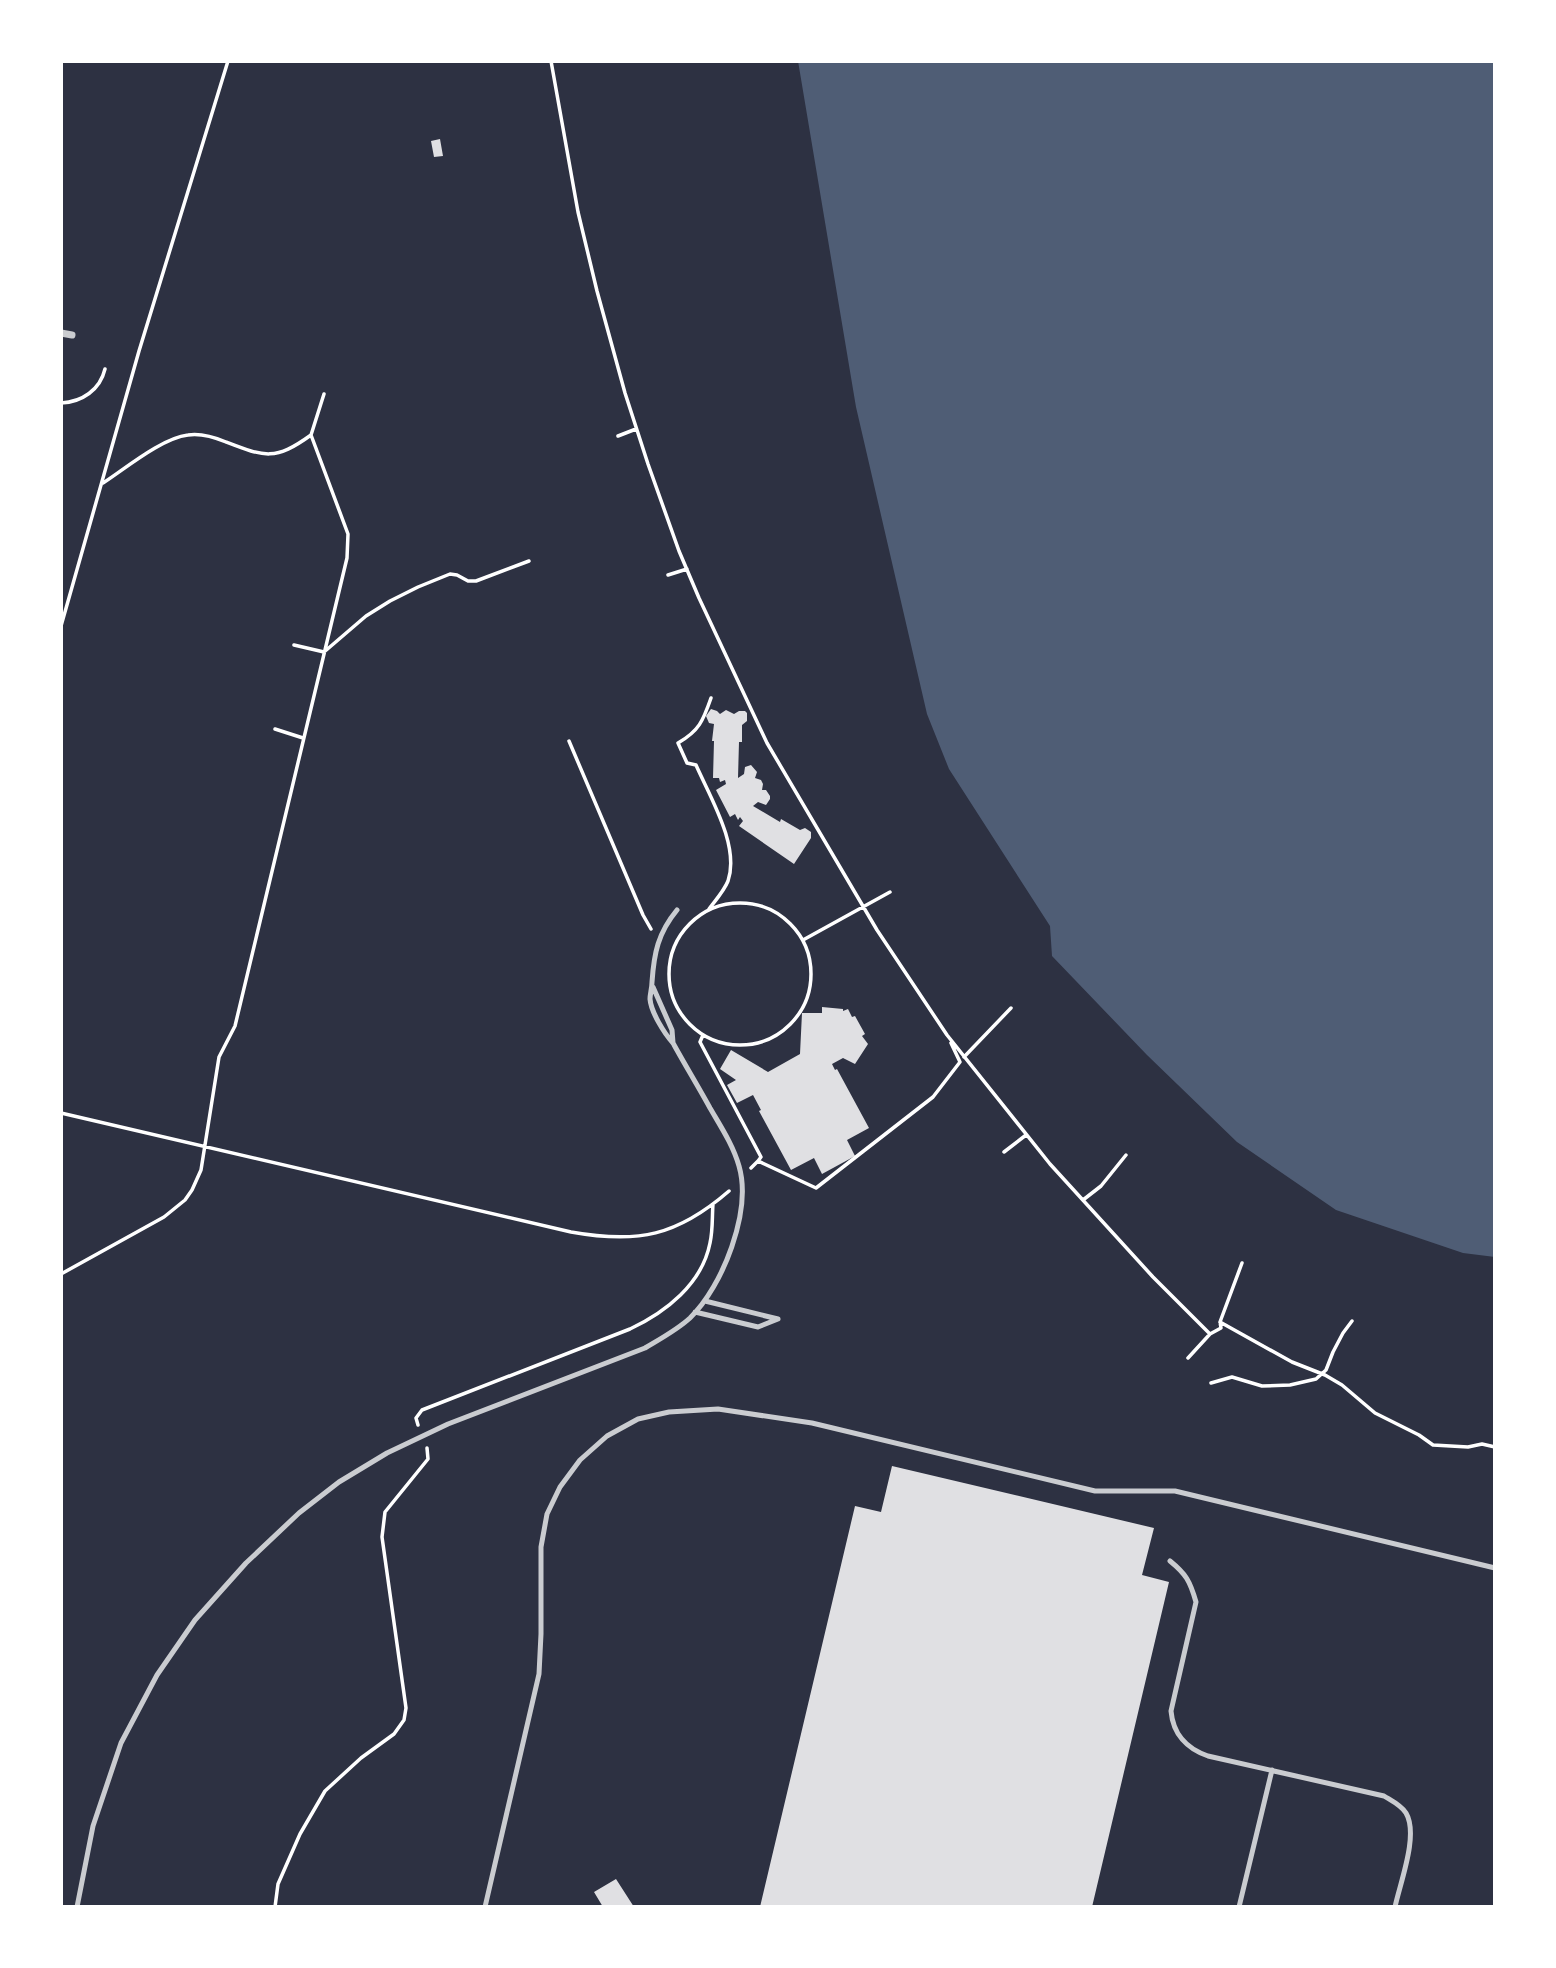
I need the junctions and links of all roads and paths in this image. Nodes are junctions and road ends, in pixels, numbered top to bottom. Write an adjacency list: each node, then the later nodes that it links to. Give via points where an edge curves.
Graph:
1 (228, 61): 11 (path)
2 (551, 61): 8 (path, via 578,212)
3 (61, 333): 4 (street)
4 (72, 335)
5 (105, 369): 7 (path, via 92,392)
6 (324, 394): 9 (path)
7 (61, 403)
8 (636, 429): 10 (path); 13 (path)
9 (311, 435): 11 (path, via 288,450 264,455 202,435 180,437); 17 (path, via 348,534 347,558)
10 (618, 436)
11 (102, 484): 15 (path)
12 (529, 561): 17 (path, via 476,581 450,574 418,587 366,616)
13 (687, 569): 14 (path); 23 (path, via 767,743)
14 (668, 575)
15 (61, 626)
16 (295, 645): 17 (path)
17 (324, 652): 20 (path)
18 (711, 698): 25 (path, via 702,723 678,743 687,763 696,765 728,839 728,881)
19 (275, 729): 20 (path)
20 (303, 738): 35 (path, via 234,1026 219,1057)
21 (569, 741): 27 (path)
22 (890, 892): 23 (path)
23 (863, 907): 26 (path); 31 (path)
24 (677, 910): 27 (lane)
25 (709, 910): 26 (path, via 731,903 760,905 785,918); 28 (path, via 683,931)
26 (803, 940): 30 (path, via 810,959 810,989 792,1024 767,1040 748,1045 728,1045)
27 (658, 941): 28 (path); 39 (lane, via 650,1000 663,1032 730,1143)
28 (670, 962): 30 (path, via 675,1003)
29 (1011, 1008): 32 (path)
30 (703, 1035): 38 (path, via 700,1042 761,1157)
31 (947, 1035): 32 (path); 38 (path, via 960,1062 933,1097 816,1188)
32 (964, 1057): 34 (path)
33 (61, 1113): 35 (path)
34 (1026, 1135): 36 (path); 40 (path)
35 (206, 1147): 41 (path, via 598,1237 662,1232); 43 (path, via 201,1170 185,1200 164,1217)
36 (1004, 1152)
37 (1126, 1155): 40 (path)
38 (758, 1161): 39 (path)
39 (741, 1178): 41 (path); 44 (lane, via 735,1235 722,1273)
40 (1083, 1200): 48 (path)
41 (713, 1204): 52 (path, via 711,1242 704,1261 682,1294 666,1308 630,1329 422,1410 416,1418)
42 (1242, 1263): 47 (path)
43 (61, 1274)
44 (705, 1301): 45 (lane); 45 (lane, via 778,1319 758,1327)
45 (695, 1312): 58 (lane, via 645,1348 387,1453 299,1513 246,1563 195,1620 157,1675 121,1743 93,1826)
46 (1352, 1321): 50 (path)
47 (1220, 1322): 48 (path, via 1221,1328); 50 (path)
48 (1210, 1334): 49 (path)
49 (1188, 1358)
50 (1321, 1374): 51 (path, via 1290,1385 1262,1387 1232,1377); 53 (path, via 1342,1385 1374,1413 1433,1445)
51 (1211, 1383)
52 (418, 1425)
53 (1495, 1447)
54 (427, 1448): 59 (path, via 428,1459 385,1512 382,1524 404,1720 394,1734 325,1791 278,1884)
55 (1170, 1561): 57 (lane, via 1184,1573 1196,1602 1172,1724 1194,1751)
56 (1495, 1568): 60 (lane, via 1175,1491 1095,1491 812,1423 718,1409 638,1419 607,1436 580,1460 547,1514 541,1547 539,1674)
57 (1272, 1770): 61 (lane); 62 (lane, via 1384,1796 1405,1812 1410,1840)
58 (77, 1907)
59 (275, 1907)
60 (485, 1907)
61 (1239, 1907)
62 (1395, 1907)

